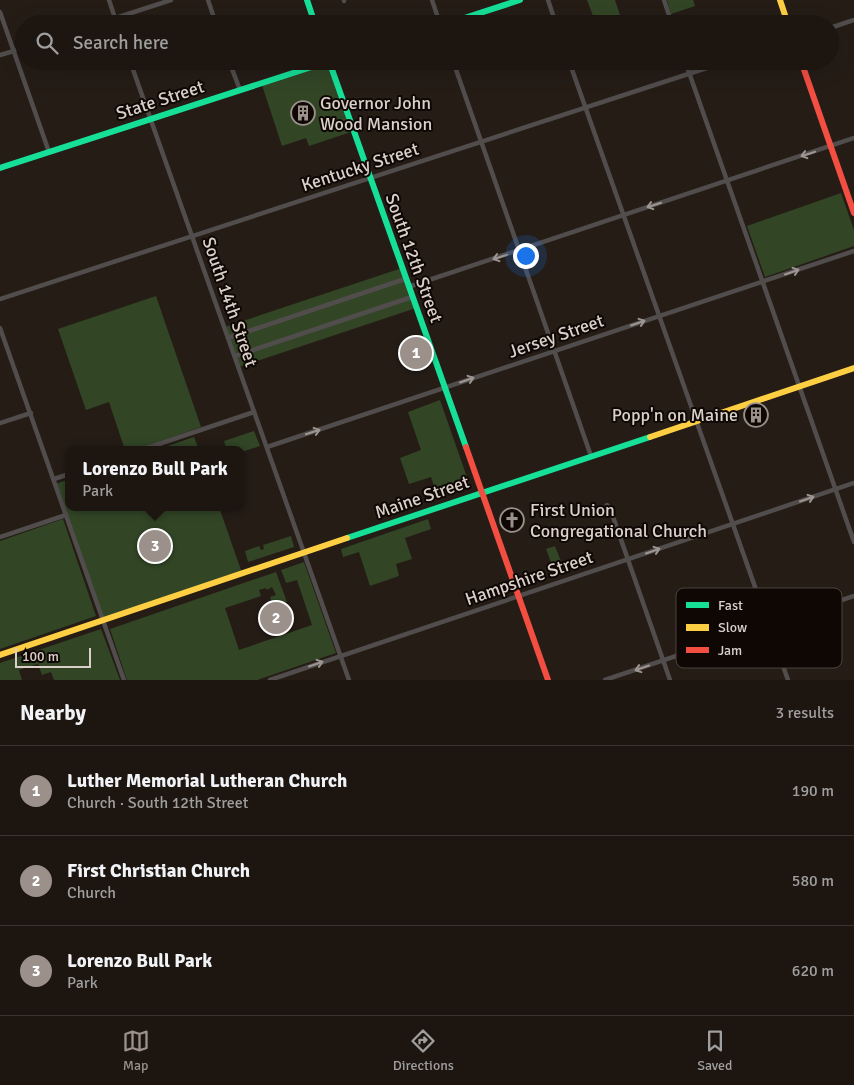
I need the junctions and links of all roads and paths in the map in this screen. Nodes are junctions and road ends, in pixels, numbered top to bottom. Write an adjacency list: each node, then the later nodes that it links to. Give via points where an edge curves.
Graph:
1 (109, 0): 11 (street)
2 (171, 0): 12 (street)
3 (208, 0): 13 (street)
4 (307, 0): 14 (street)
5 (432, 0): 15 (street)
6 (520, 0): 16 (street)
7 (548, 0): 17 (street)
8 (664, 0): 18 (street)
9 (780, 0): 19 (street)
10 (0, 12): 22 (street)
11 (114, 15)
12 (124, 15)
13 (213, 15)
14 (312, 15)
15 (437, 15)
16 (474, 15)
17 (553, 15)
18 (669, 15)
19 (785, 15)
20 (854, 20): 21 (street)
21 (839, 25)
22 (14, 51): 23 (street); 24 (street)
23 (15, 54)
24 (0, 55)
25 (21, 70): 42 (street)
26 (133, 70): 38 (street, South 14th Street)
27 (233, 70): 36 (street)
28 (301, 70): 36 (street, State Street)
29 (332, 70): 44 (street, South 12th Street)
30 (456, 70): 40 (street)
31 (573, 70): 37 (street)
32 (688, 70): 35 (street)
33 (702, 70): 35 (street, Kentucky Street)
34 (804, 70): 41 (street)
35 (690, 74): 37 (street, Kentucky Street); 45 (street)
36 (240, 90): 38 (street, State Street)
37 (586, 108): 40 (street, Kentucky Street); 47 (street)
38 (151, 119): 42 (street, State Street); 48 (street, South 14th Street)
39 (854, 138): 41 (street)
40 (482, 142): 44 (street, Kentucky Street); 49 (street)
41 (830, 146): 45 (street, one-way to 45); 46 (street)
42 (49, 152): 43 (street, State Street)
43 (0, 168)
44 (370, 178): 48 (street, Kentucky Street); 51 (street, South 12th Street)
45 (727, 180): 47 (street, one-way to 47); 52 (street)
46 (854, 213)
47 (624, 215): 49 (street); 56 (street)
48 (192, 236): 55 (street, Kentucky Street); 58 (street, South 14th Street)
49 (519, 250): 53 (street, one-way to 53); 59 (street)
50 (854, 251): 52 (street, Jersey Street, one-way to 50)
51 (405, 279): 53 (street, South 12th Street); 58 (street)
52 (763, 281): 56 (street, Jersey Street); 62 (street)
53 (408, 287): 54 (street, South 12th Street)
54 (412, 297): 60 (street); 63 (street, South 12th Street)
55 (0, 299)
56 (659, 316): 59 (street, Jersey Street, one-way to 56); 66 (street)
57 (0, 328): 65 (street)
58 (228, 338): 60 (street, South 14th Street)
59 (555, 351): 63 (street, Jersey Street, one-way to 59); 70 (street)
60 (235, 356): 64 (street, South 14th Street)
61 (854, 368): 62 (street, Maine Street)
62 (800, 386): 66 (street, Maine Street); 74 (street)
63 (444, 388): 69 (street, Jersey Street, one-way to 63); 75 (street, South 12th Street)
64 (254, 412): 68 (street); 69 (street, South 14th Street)
65 (31, 413): 67 (street); 72 (street)
66 (696, 421): 70 (street, Maine Street); 78 (street)
67 (0, 423)
68 (153, 446)
69 (267, 447): 81 (street, South 14th Street)
70 (591, 456): 75 (street, Maine Street)
71 (65, 475): 72 (street)
72 (54, 479): 77 (street)
73 (854, 483): 74 (street, Hampshire Street)
74 (836, 490): 78 (street, Hampshire Street, one-way to 74); 80 (street)
75 (481, 493): 81 (street, Maine Street); 84 (street, South 12th Street)
76 (607, 505): 82 (street)
77 (66, 515): 79 (street); 87 (street)
78 (733, 524): 82 (street, Hampshire Street, one-way to 78); 83 (street)
79 (0, 537)
80 (854, 542)
81 (304, 553): 87 (street, Maine Street); 89 (street, South 14th Street)
82 (628, 559): 84 (street, Hampshire Street); 91 (street)
83 (755, 588)
84 (518, 596): 89 (street, Hampshire Street); 96 (street, South 12th Street)
85 (854, 596): 86 (street)
86 (842, 600)
87 (103, 620): 88 (street, Maine Street); 93 (street)
88 (0, 655)
89 (340, 656): 94 (street, Hampshire Street, one-way to 89); 95 (street, South 14th Street)
90 (676, 656): 91 (street)
91 (663, 660): 97 (street, one-way to 97); 98 (street)
92 (784, 668): 99 (street)
93 (124, 680)
94 (270, 680)
95 (349, 680)
96 (548, 680)
97 (606, 680)
98 (670, 680)
99 (788, 680)

